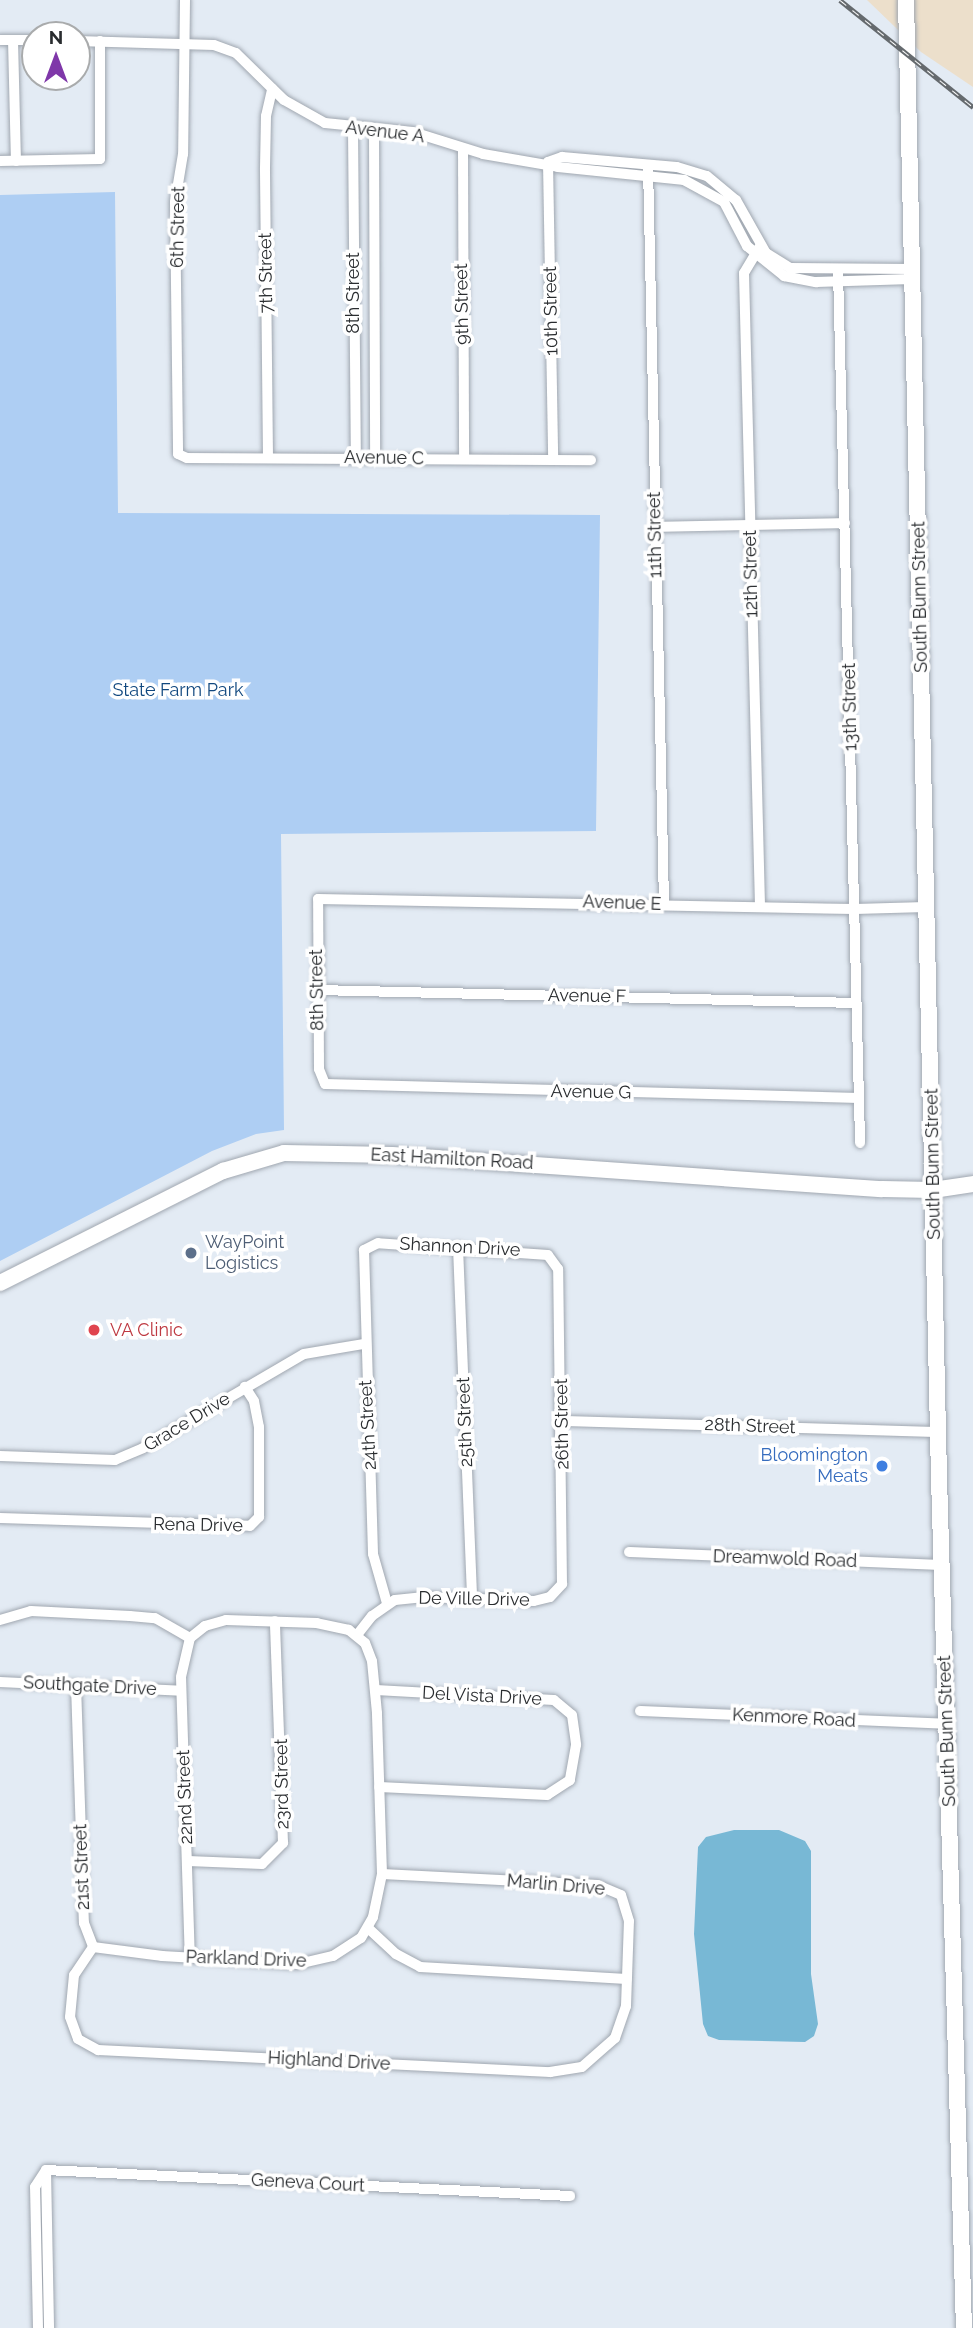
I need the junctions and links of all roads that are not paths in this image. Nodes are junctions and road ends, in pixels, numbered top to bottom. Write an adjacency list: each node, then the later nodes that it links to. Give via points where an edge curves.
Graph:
1 (185, 0): 8 (street, 6th Street)
2 (906, 0): 18 (street, South Bunn Street)
3 (0, 40): 4 (street)
4 (13, 40): 5 (street); 14 (street)
5 (21, 40)
6 (91, 41): 7 (street, Avenue A)
7 (100, 41): 8 (street, Avenue A); 14 (street, via 100,159)
8 (184, 42): 9 (street, Avenue A, via 236,53); 20 (street, 6th Street, via 183,154 175,202)
9 (272, 89): 10 (street, Avenue A, via 313,118); 21 (street, 7th Street, via 265,116)
10 (353, 128): 11 (street, Avenue A); 22 (street, 8th Street)
11 (373, 129): 12 (street, Avenue A, via 413,132); 23 (street, 8th Street)
12 (463, 149): 15 (street, Avenue A); 24 (street, 9th Street)
13 (0, 161): 14 (street)
14 (16, 161)
15 (548, 162): 16 (street, Avenue A, via 562,157); 25 (street, 10th Street)
16 (647, 171): 17 (street, Avenue A, via 694,172 719,183 736,200); 29 (street, 11th Street)
17 (757, 249): 19 (street, Avenue A, via 790,268); 28 (street, 12th Street, via 744,273)
18 (912, 274): 19 (street, Avenue A); 33 (street, South Bunn Street)
19 (838, 276): 27 (street, 13th Street)
20 (178, 454): 21 (street, Avenue C)
21 (268, 457): 22 (street, Avenue C)
22 (356, 458): 23 (street, Avenue C)
23 (375, 458): 24 (street, Avenue C)
24 (464, 460): 25 (street, Avenue C)
25 (553, 460): 26 (street, Avenue C)
26 (591, 460)
27 (845, 523): 28 (street); 34 (street, 13th Street)
28 (750, 526): 29 (street); 32 (street, 12th Street)
29 (655, 527): 31 (street, 11th Street)
30 (318, 898): 31 (street, Avenue E); 35 (street, 8th Street)
31 (664, 904): 32 (street, Avenue E)
32 (760, 906): 34 (street, Avenue E)
33 (926, 906): 34 (street, Avenue E); 41 (street, South Bunn Street)
34 (855, 909): 36 (street, 13th Street)
35 (317, 990): 36 (street, Avenue F); 37 (street, 8th Street)
36 (856, 1003): 38 (street, 13th Street)
37 (323, 1082): 38 (street, Avenue G)
38 (859, 1098): 39 (street, 13th Street)
39 (860, 1143)
40 (973, 1184): 41 (street, East Hamilton Road)
41 (933, 1190): 45 (street, East Hamilton Road, via 292,1152 223,1171); 49 (street, South Bunn Street)
42 (368, 1246): 43 (street, Shannon Drive, via 378,1242); 46 (street, 24th Street, via 361,1259)
43 (458, 1247): 44 (street, Shannon Drive, via 539,1252); 55 (street, 25th Street)
44 (551, 1257): 48 (street, 26th Street, via 558,1269)
45 (0, 1283)
46 (364, 1345): 47 (street, Grace Drive, via 319,1348); 56 (street, 24th Street, via 373,1554)
47 (245, 1387): 50 (street, Grace Drive, via 116,1460); 51 (street, Rena Drive, via 254,1401 259,1427 259,1517 250,1526)
48 (562, 1420): 49 (street, 28th Street); 54 (street, 26th Street, via 565,1563)
49 (939, 1432): 53 (street, South Bunn Street)
50 (0, 1456)
51 (0, 1518)
52 (629, 1552): 53 (street, Dreamwold Road)
53 (942, 1565): 66 (street, South Bunn Street)
54 (558, 1591): 55 (street, De Ville Drive, via 534,1601)
55 (472, 1598): 56 (street, De Ville Drive, via 422,1597)
56 (387, 1603): 59 (street)
57 (0, 1620): 60 (street, via 31,1611 155,1618)
58 (275, 1621): 59 (street, via 339,1626); 60 (street, via 219,1621); 68 (street, 23rd Street, via 283,1843 262,1864)
59 (357, 1635): 63 (street, via 372,1661)
60 (190, 1638): 64 (street, 22nd Street)
61 (0, 1682): 62 (street, Southgate Drive)
62 (76, 1685): 64 (street, Southgate Drive); 71 (street, 21st Street, via 84,1923)
63 (376, 1690): 67 (street); 67 (street, Del Vista Drive, via 554,1700 566,1707 575,1728 572,1775 554,1793)
64 (181, 1691): 68 (street, 22nd Street)
65 (640, 1711): 66 (street, Kenmore Road)
66 (947, 1724): 79 (street, South Bunn Street)
67 (379, 1787): 69 (street)
68 (188, 1861): 72 (street, 22nd Street)
69 (382, 1874): 70 (street); 73 (street, Marlin Drive, via 611,1889 624,1897 629,1911)
70 (368, 1928): 72 (street, Parkland Drive, via 345,1951 310,1963); 73 (street, via 396,1954 420,1967)
71 (93, 1947): 72 (street, Parkland Drive); 74 (street, Highland Drive, via 72,1983 70,2017 78,2039 98,2050 550,2072)
72 (190, 1957)
73 (627, 1979): 74 (street, Marlin Drive, via 620,2030 600,2056)
74 (582, 2067)
75 (46, 2170): 76 (street, Geneva Court); 77 (street, via 35,2188); 78 (street)
76 (570, 2196)
77 (38, 2328)
78 (49, 2328)
79 (964, 2328)

